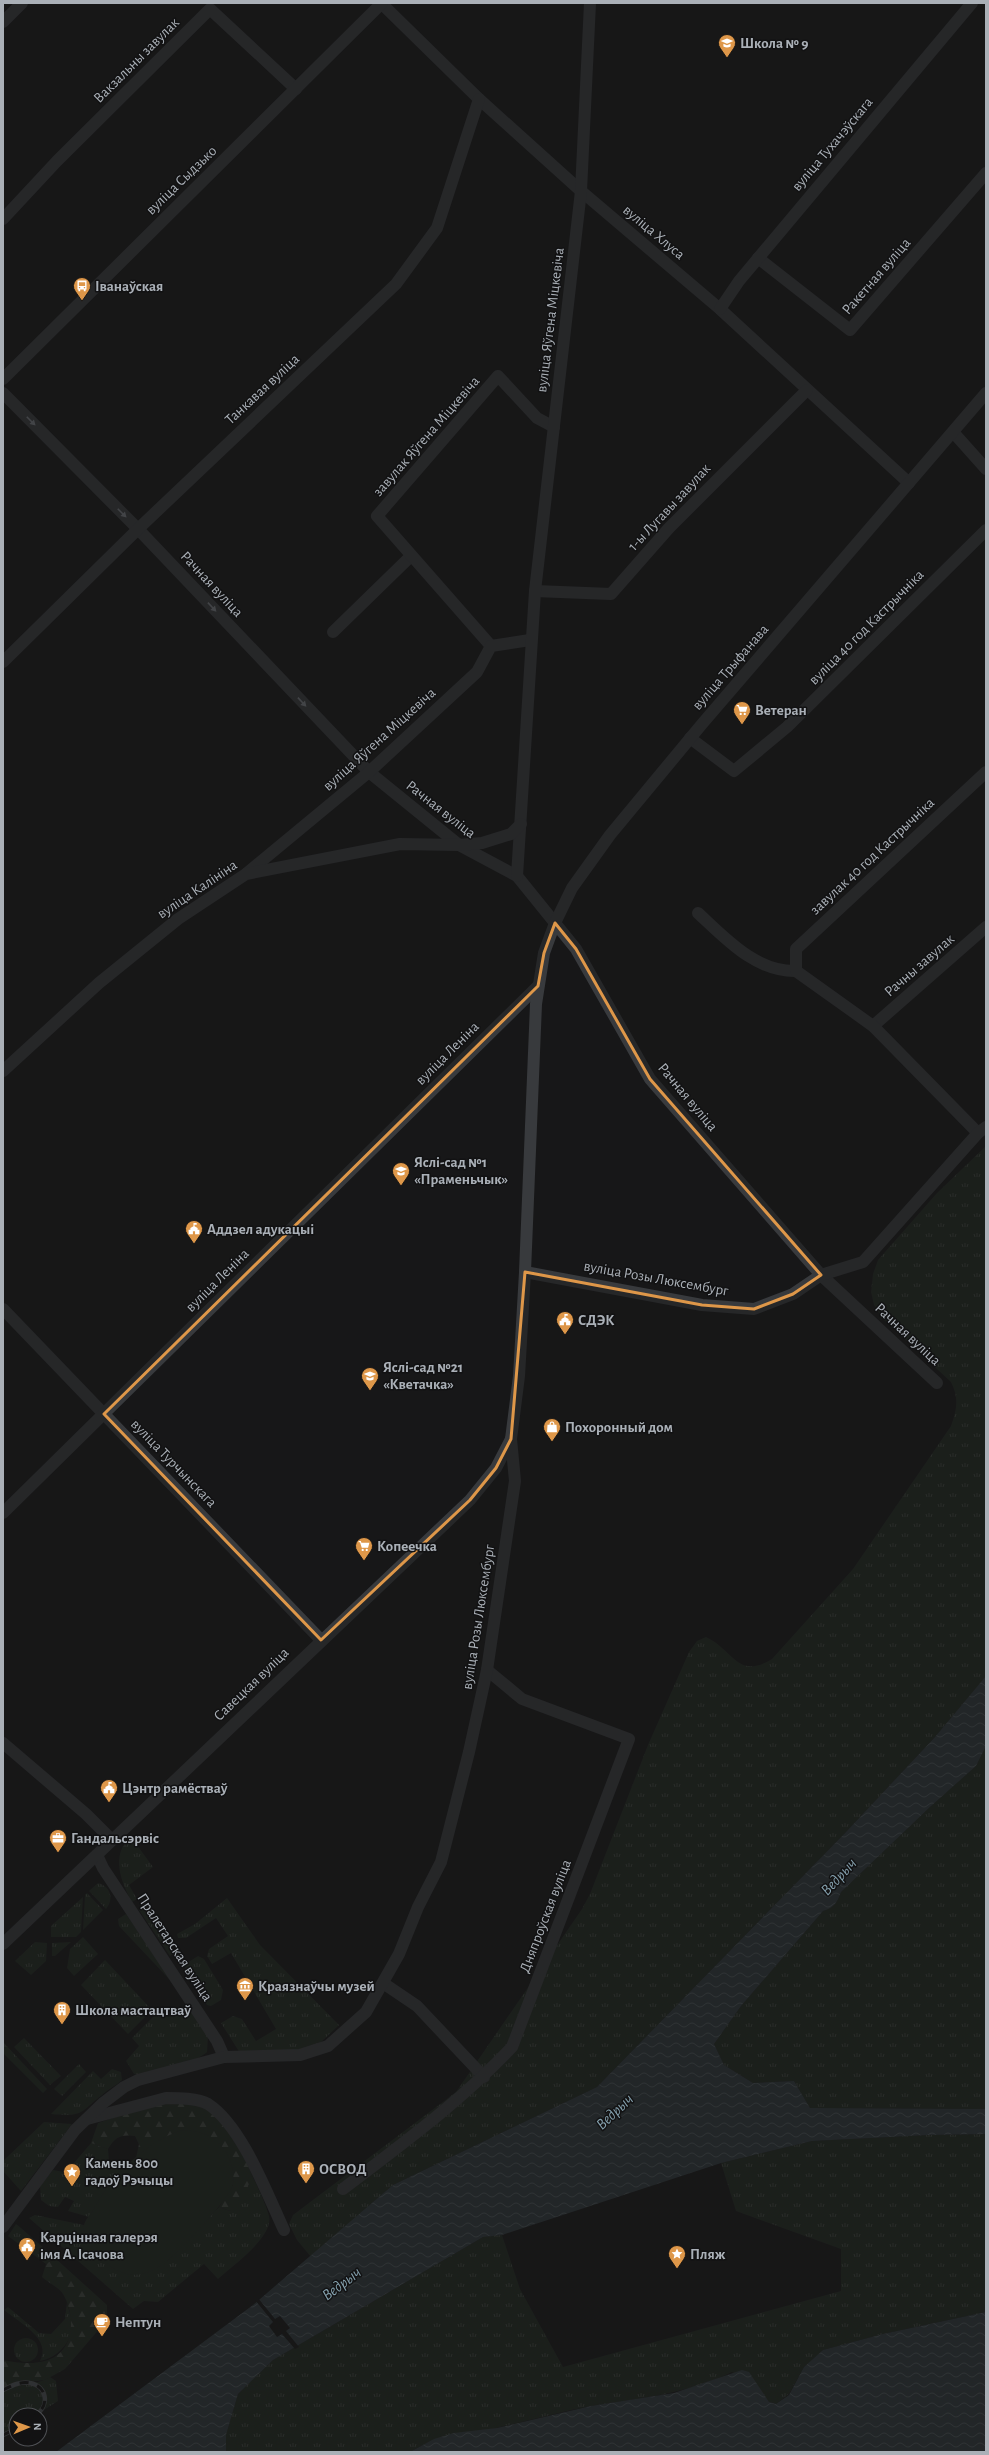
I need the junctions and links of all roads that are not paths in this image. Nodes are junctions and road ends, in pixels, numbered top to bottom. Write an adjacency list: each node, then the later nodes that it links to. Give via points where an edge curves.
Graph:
1 (22, 3): 5 (street)
2 (381, 3): 6 (street, вуліца Сыдзько); 7 (street, вуліца Хлуса)
3 (590, 3): 9 (street, вуліца Яўгена Міцкевіча)
4 (972, 3): 11 (street, вуліца Тухачэўскага)
5 (3, 22)
6 (296, 89): 10 (street, Вакзальны завулак, via 210,9 68,150); 13 (street, вуліца Сыдзько)
7 (479, 99): 9 (street, вуліца Хлуса); 21 (street, Танкавая вуліца, via 436,228 396,284)
8 (986, 173): 11 (street, Ракетная вуліца, via 850,330)
9 (581, 191): 12 (street, вуліца Хлуса); 17 (street, вуліца Яўгена Міцкевіча)
10 (3, 219)
11 (758, 258): 12 (street, вуліца Тухачэўскага)
12 (720, 310): 14 (street, вуліца Хлуса)
13 (3, 379)
14 (807, 390): 20 (street, вуліца Хлуса); 24 (street, 1-ы Лугавы завулак, via 669,528 611,594)
15 (3, 393): 21 (street, Рачная вуліца, one-way to 21)
16 (986, 393): 18 (street, вуліца Трыфанава)
17 (554, 427): 23 (street, завулак Яўгена Міцкевіча, via 536,418 498,376 377,516); 24 (street, вуліца Яўгена Міцкевіча)
18 (953, 432): 19 (street); 20 (street, вуліца Трыфанава)
19 (986, 469)
20 (909, 483): 29 (street, вуліца Трыфанава)
21 (138, 529): 28 (street, Танкавая вуліца); 30 (street, Рачная вуліца, one-way to 30)
22 (986, 530): 29 (street, вуліца 40 год Кастрычніка, via 787,727 734,771)
23 (411, 556): 25 (street); 27 (street, завулак Яўгена Міцкевіча)
24 (535, 591): 26 (street, вуліца Яўгена Міцкевіча)
25 (333, 632)
26 (530, 640): 27 (street); 32 (street, вуліца Яўгена Міцкевіча)
27 (491, 646): 30 (street, вуліца Яўгена Міцкевіча, via 477,672)
28 (3, 662)
29 (690, 738): 37 (street, вуліца Трыфанава, via 584,870)
30 (369, 772): 33 (street, Рачная вуліца); 34 (street, вуліца Яўгена Міцкевіча)
31 (986, 772): 39 (street, завулак 40 год Кастрычніка, via 796,949)
32 (521, 824): 33 (street, вуліца Калініна, via 511,834 482,843); 35 (street, вуліца Яўгена Міцкевіча)
33 (459, 845): 34 (street, вуліца Калініна, via 400,844); 35 (street, Рачная вуліца)
34 (246, 874): 42 (street, вуліца Калініна, via 172,924 99,983)
35 (517, 876): 37 (street, Рачная вуліца)
36 (698, 913): 39 (street, via 755,961 780,971)
37 (555, 923): 40 (street, вуліца Трыфанава, via 544,953); 45 (street, Рачная вуліца, via 576,949 650,1079)
38 (986, 927): 41 (street, Рачны завулак)
39 (796, 971): 41 (street)
40 (538, 986): 44 (street, вуліца Розы Люксембург); 48 (street, вуліца Леніна)
41 (873, 1026): 43 (street)
42 (3, 1071)
43 (982, 1130): 45 (street, via 864,1262)
44 (525, 1272): 45 (street, вуліца Розы Люксембург, via 702,1305 754,1309 793,1294); 49 (street, вуліца Розы Люксембург)
45 (821, 1275): 47 (street, Рачная вуліца)
46 (3, 1309): 48 (street, вуліца Турчынскага)
47 (937, 1383)
48 (104, 1414): 50 (street, вуліца Леніна); 51 (street, вуліца Турчынскага)
49 (511, 1439): 51 (street, Савецкая вуліца, via 496,1468 470,1500); 52 (street, вуліца Розы Люксембург, via 515,1481)
50 (3, 1513)
51 (321, 1640): 54 (street, Савецкая вуліца)
52 (487, 1670): 57 (street, вуліца Розы Люксембург, via 470,1752 441,1862 418,1907 399,1954); 59 (street, Дняпроўская вуліца, via 522,1699 629,1739 512,2047)
53 (3, 1743): 54 (street, via 86,1814)
54 (112, 1840): 55 (street, Савецкая вуліца)
55 (97, 1855): 56 (street, Савецкая вуліца); 58 (street, Пралетарская вуліца, via 103,1868 217,2041)
56 (3, 1944)
57 (382, 1983): 58 (street, вуліца Розы Люксембург, via 366,2012 328,2046 300,2055); 59 (street, via 417,2006)
58 (224, 2057): 60 (street, вуліца Розы Люксембург, via 138,2080 103,2102)
59 (484, 2077): 61 (street, Дняпроўская вуліца, via 446,2110)
60 (86, 2119): 62 (street, вуліца Розы Люксембург, via 44,2170); 63 (street, via 166,2098 207,2104 218,2113 245,2148)
61 (343, 2189)
62 (3, 2228)
63 (284, 2230)

